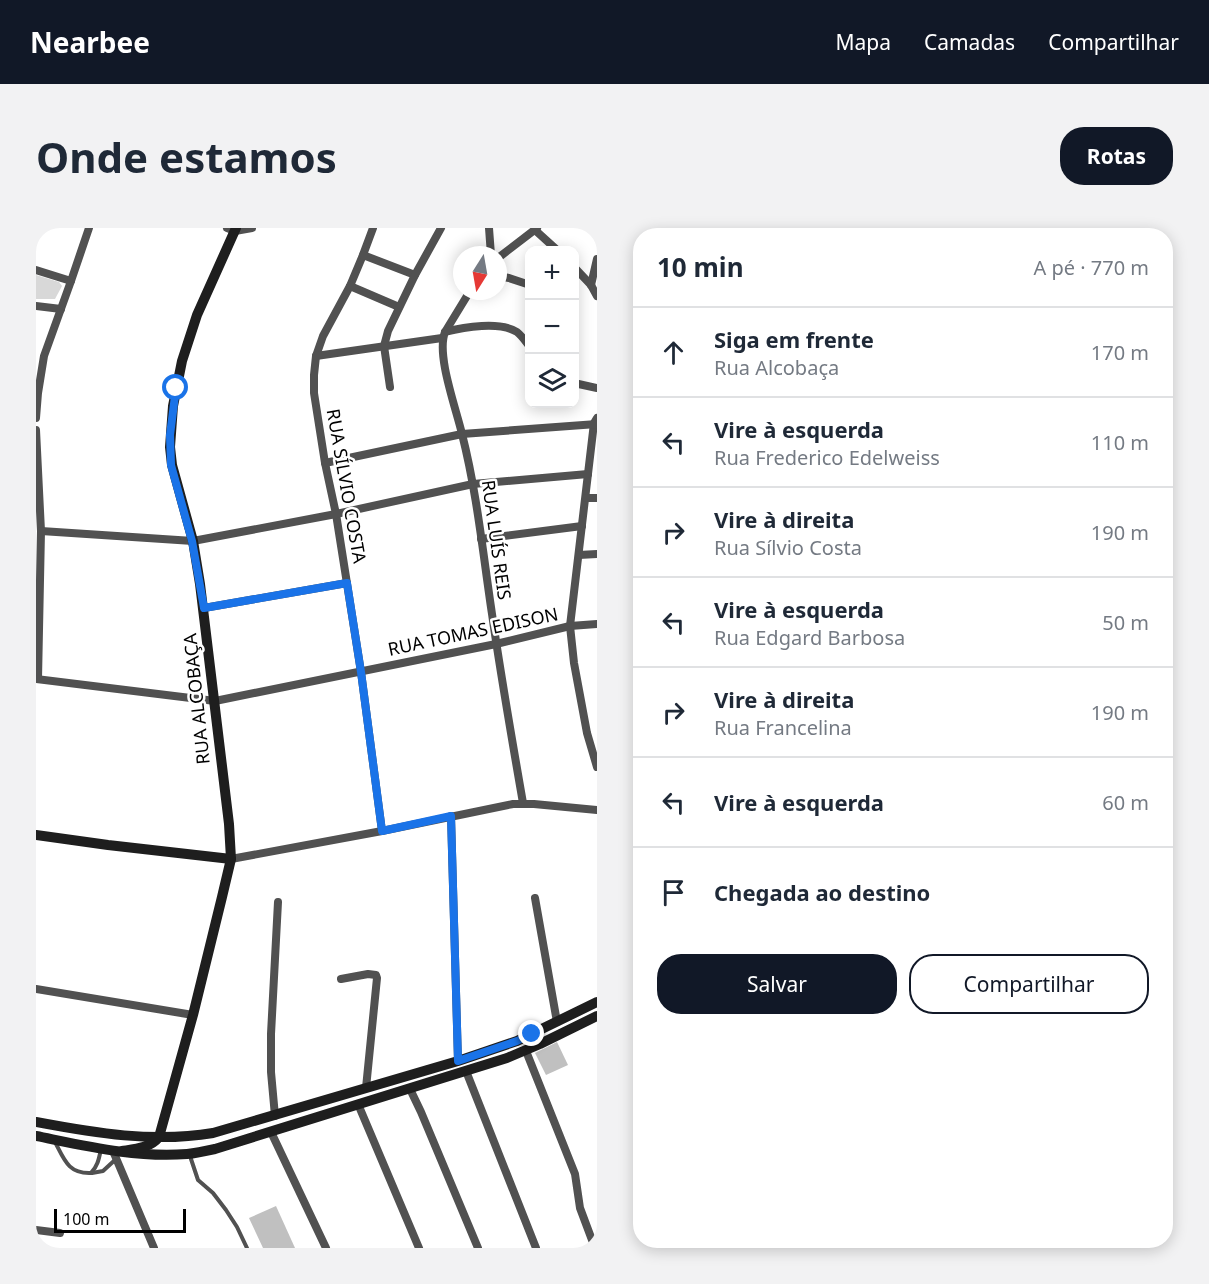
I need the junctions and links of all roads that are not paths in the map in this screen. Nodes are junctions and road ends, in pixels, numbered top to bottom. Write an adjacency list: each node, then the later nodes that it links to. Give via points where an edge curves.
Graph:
1 (87, 228): 17 (street)
2 (252, 228): 6 (street)
3 (373, 228): 11 (street, RUA SÍLVIO COSTA)
4 (441, 228): 15 (street)
5 (489, 228): 8 (street)
6 (233, 229): 47 (main road, RUA ALCOBAÇA, via 190,334 173,406 171,465)
7 (536, 229): 9 (street); 10 (street)
8 (490, 246)
9 (553, 246)
10 (507, 251)
11 (363, 255): 15 (street); 20 (street, RUA SÍLVIO COSTA)
12 (597, 259): 19 (street)
13 (36, 270): 17 (street)
14 (579, 272): 19 (street)
15 (415, 275): 24 (street)
16 (507, 278): 18 (street)
17 (71, 281): 25 (street)
18 (525, 282)
19 (591, 285): 21 (street)
20 (350, 286): 24 (street); 30 (street, RUA SÍLVIO COSTA, via 322,336)
21 (597, 296)
22 (465, 300): 26 (street)
23 (36, 306): 25 (street)
24 (399, 307): 28 (street)
25 (61, 309): 29 (street)
26 (444, 335): 27 (street, via 472,327 506,328); 28 (street); 37 (street, RUA LUÍS REIS, via 444,365)
27 (525, 341)
28 (384, 346): 30 (street); 32 (street)
29 (40, 356): 34 (street)
30 (316, 356): 38 (street, RUA SÍLVIO COSTA, via 315,393)
31 (579, 384): 33 (street)
32 (390, 387)
33 (597, 388)
34 (36, 418)
35 (596, 422): 37 (street); 39 (street)
36 (36, 430): 45 (street)
37 (462, 434): 38 (street); 40 (street, RUA LUÍS REIS)
38 (325, 463): 43 (street, RUA SÍLVIO COSTA)
39 (588, 474): 40 (street); 41 (street)
40 (473, 484): 43 (street); 46 (street, RUA LUÍS REIS)
41 (586, 498): 42 (street); 44 (street)
42 (597, 498)
43 (336, 514): 47 (street); 50 (street, RUA SÍLVIO COSTA)
44 (582, 526): 46 (street); 49 (street)
45 (41, 531): 47 (street); 56 (street)
46 (481, 538): 54 (street, RUA LUÍS REIS)
47 (192, 541): 51 (main road, RUA ALCOBAÇA)
48 (597, 554): 49 (street)
49 (579, 555): 53 (street)
50 (347, 583): 51 (street); 55 (street, RUA SÍLVIO COSTA)
51 (204, 608): 57 (main road, RUA ALCOBAÇA)
52 (597, 624): 53 (street, RUA TOMAS EDISON)
53 (570, 626): 54 (street, RUA TOMAS EDISON); 58 (street, via 587,733)
54 (496, 644): 55 (street, RUA TOMAS EDISON); 59 (street, RUA LUÍS REIS)
55 (361, 672): 57 (street, RUA TOMAS EDISON); 62 (street, RUA SÍLVIO COSTA)
56 (37, 679): 57 (street, RUA TOMAS EDISON)
57 (215, 701): 64 (main road, RUA ALCOBAÇA)
58 (597, 767)
59 (523, 803): 60 (street); 61 (street)
60 (597, 810)
61 (451, 816): 62 (street); 74 (street)
62 (382, 831): 64 (street)
63 (36, 835): 64 (main road)
64 (231, 859): 70 (main road, RUA ALCOBAÇA)
65 (535, 898): 72 (street)
66 (278, 902): 79 (street, via 271,1034)
67 (341, 979): 76 (street, via 368,974 376,975 378,980)
68 (36, 989): 70 (street)
69 (597, 1002): 72 (main road)
70 (192, 1015): 83 (main road, RUA ALCOBAÇA)
71 (597, 1016): 73 (main road)
72 (557, 1022): 74 (main road, via 517,1041)
73 (525, 1051): 75 (main road); 97 (street, via 575,1174 580,1208)
74 (458, 1061): 76 (main road)
75 (466, 1071): 77 (main road); 96 (street)
76 (366, 1088): 79 (main road)
77 (410, 1089): 78 (main road); 95 (street)
78 (358, 1104): 81 (main road); 94 (street)
79 (275, 1116): 83 (main road, via 213,1133)
80 (36, 1122): 83 (main road, via 89,1132)
81 (271, 1132): 87 (main road); 93 (street)
82 (36, 1136): 84 (main road)
83 (159, 1137): 86 (main road, via 149,1145)
84 (54, 1140): 85 (main road); 88 (lane, via 66,1164 80,1173)
85 (101, 1149): 86 (main road); 88 (lane)
86 (117, 1154): 87 (main road); 88 (lane, via 108,1168); 91 (street)
87 (189, 1154): 92 (lane, via 198,1180 226,1210)
88 (92, 1173)
89 (36, 1230): 90 (street)
90 (60, 1233)
91 (154, 1248)
92 (247, 1248)
93 (326, 1248)
94 (419, 1248)
95 (478, 1248)
96 (536, 1248)
97 (596, 1248)

